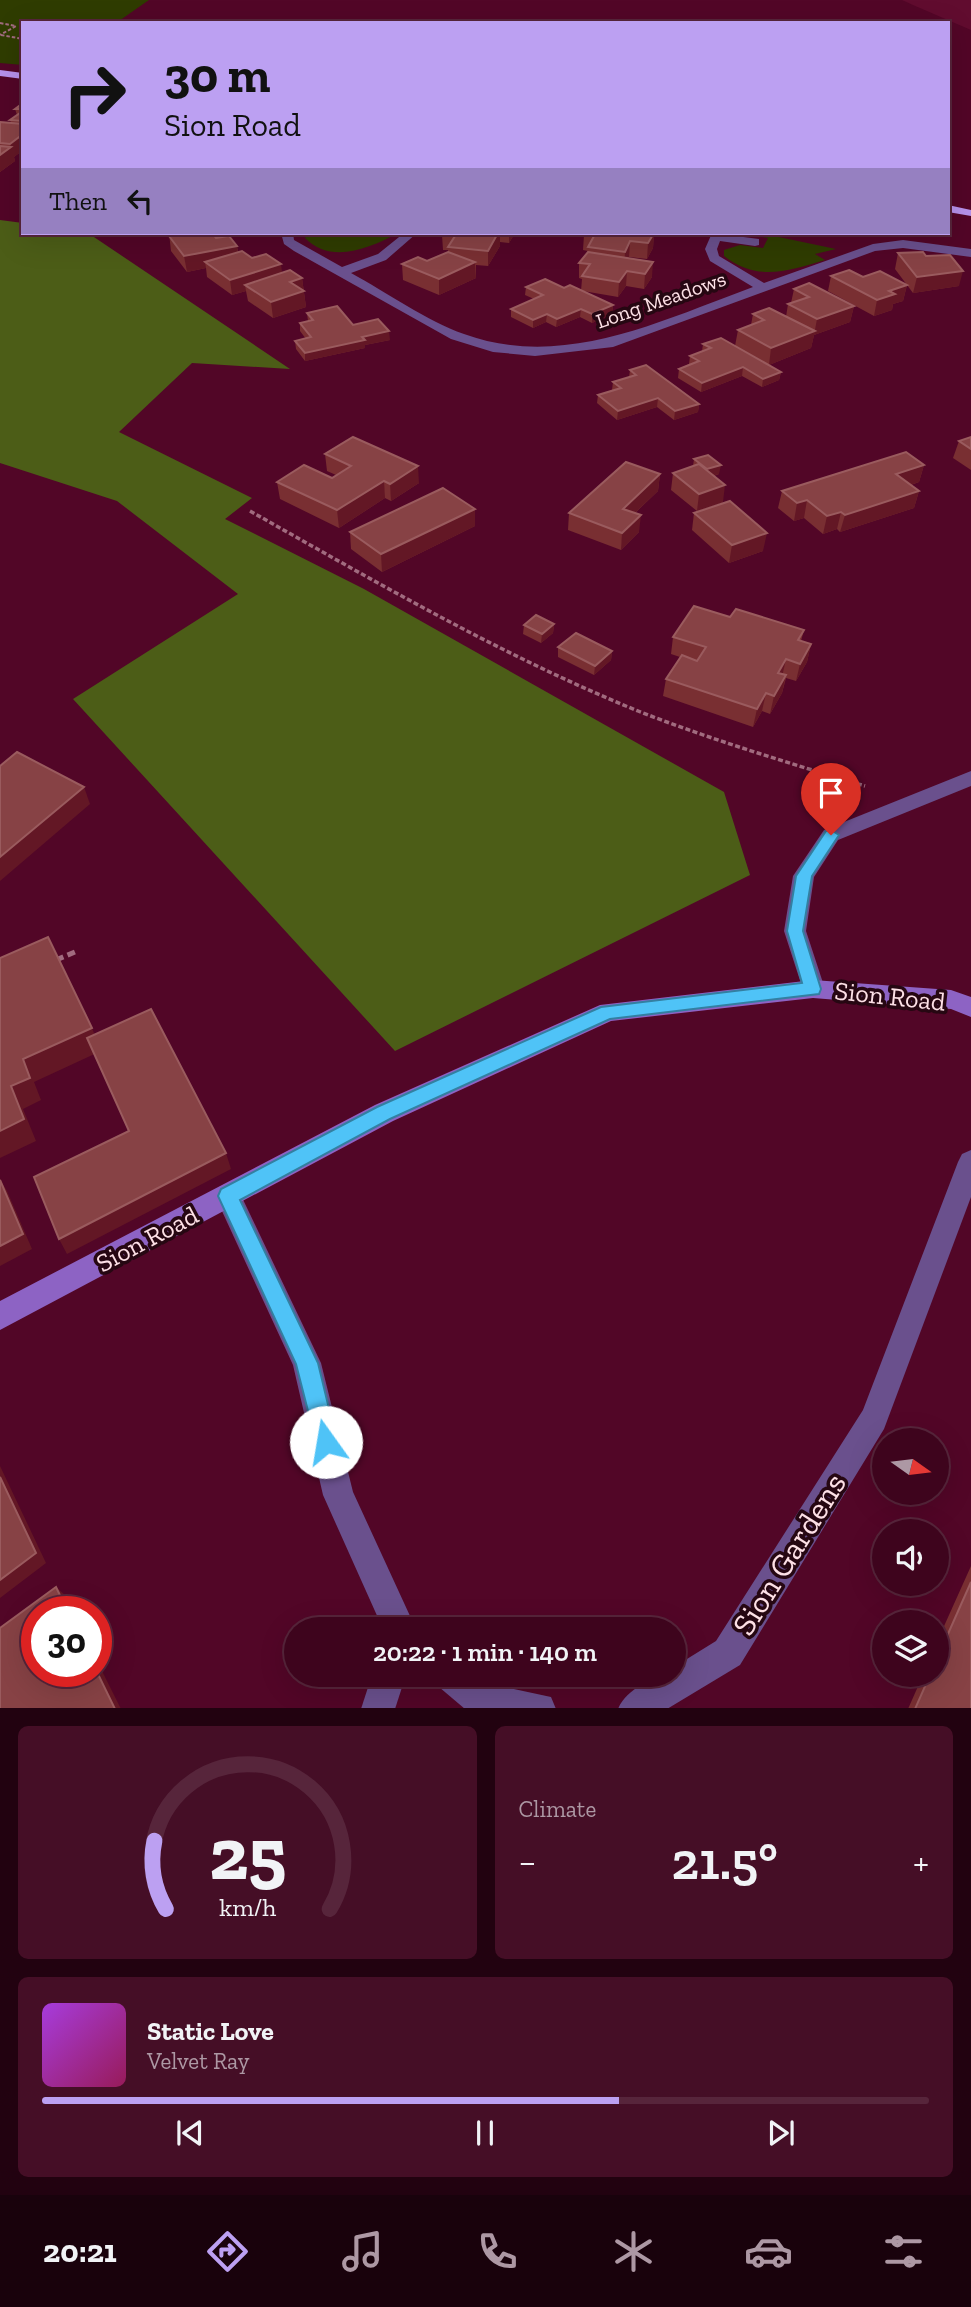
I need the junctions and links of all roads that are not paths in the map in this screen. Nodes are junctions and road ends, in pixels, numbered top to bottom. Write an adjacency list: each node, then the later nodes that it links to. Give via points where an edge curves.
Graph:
1 (0, 73): 2 (highway)
2 (21, 78)
3 (21, 79): 4 (highway)
4 (0, 80)
5 (950, 208): 6 (highway)
6 (971, 213)
7 (287, 235): 12 (street, Long Meadows, via 288,241)
8 (409, 235): 12 (street, via 382,257)
9 (717, 235): 10 (street, Long Meadows); 13 (street, Long Meadows, via 711,249 714,258)
10 (755, 242)
11 (971, 254): 13 (street, Long Meadows, via 903,244 873,248)
12 (341, 272): 13 (street, Long Meadows, via 456,336 493,348 535,352 608,344)
13 (761, 287)
14 (971, 778): 15 (street, via 831,835 804,876 795,931)
15 (813, 989): 16 (street, Sion Road, via 951,1000); 18 (street, Sion Road, via 607,1012 384,1113)
16 (971, 1007)
17 (971, 1162): 25 (street, Sion Gardens, via 867,1430 728,1653)
18 (228, 1196): 19 (street, Sion Road); 20 (street, via 307,1363 338,1495)
19 (0, 1316)
20 (394, 1617)
21 (384, 1687): 23 (street)
22 (465, 1687): 24 (street, via 478,1698)
23 (377, 1708)
24 (533, 1708)
25 (637, 1708)

